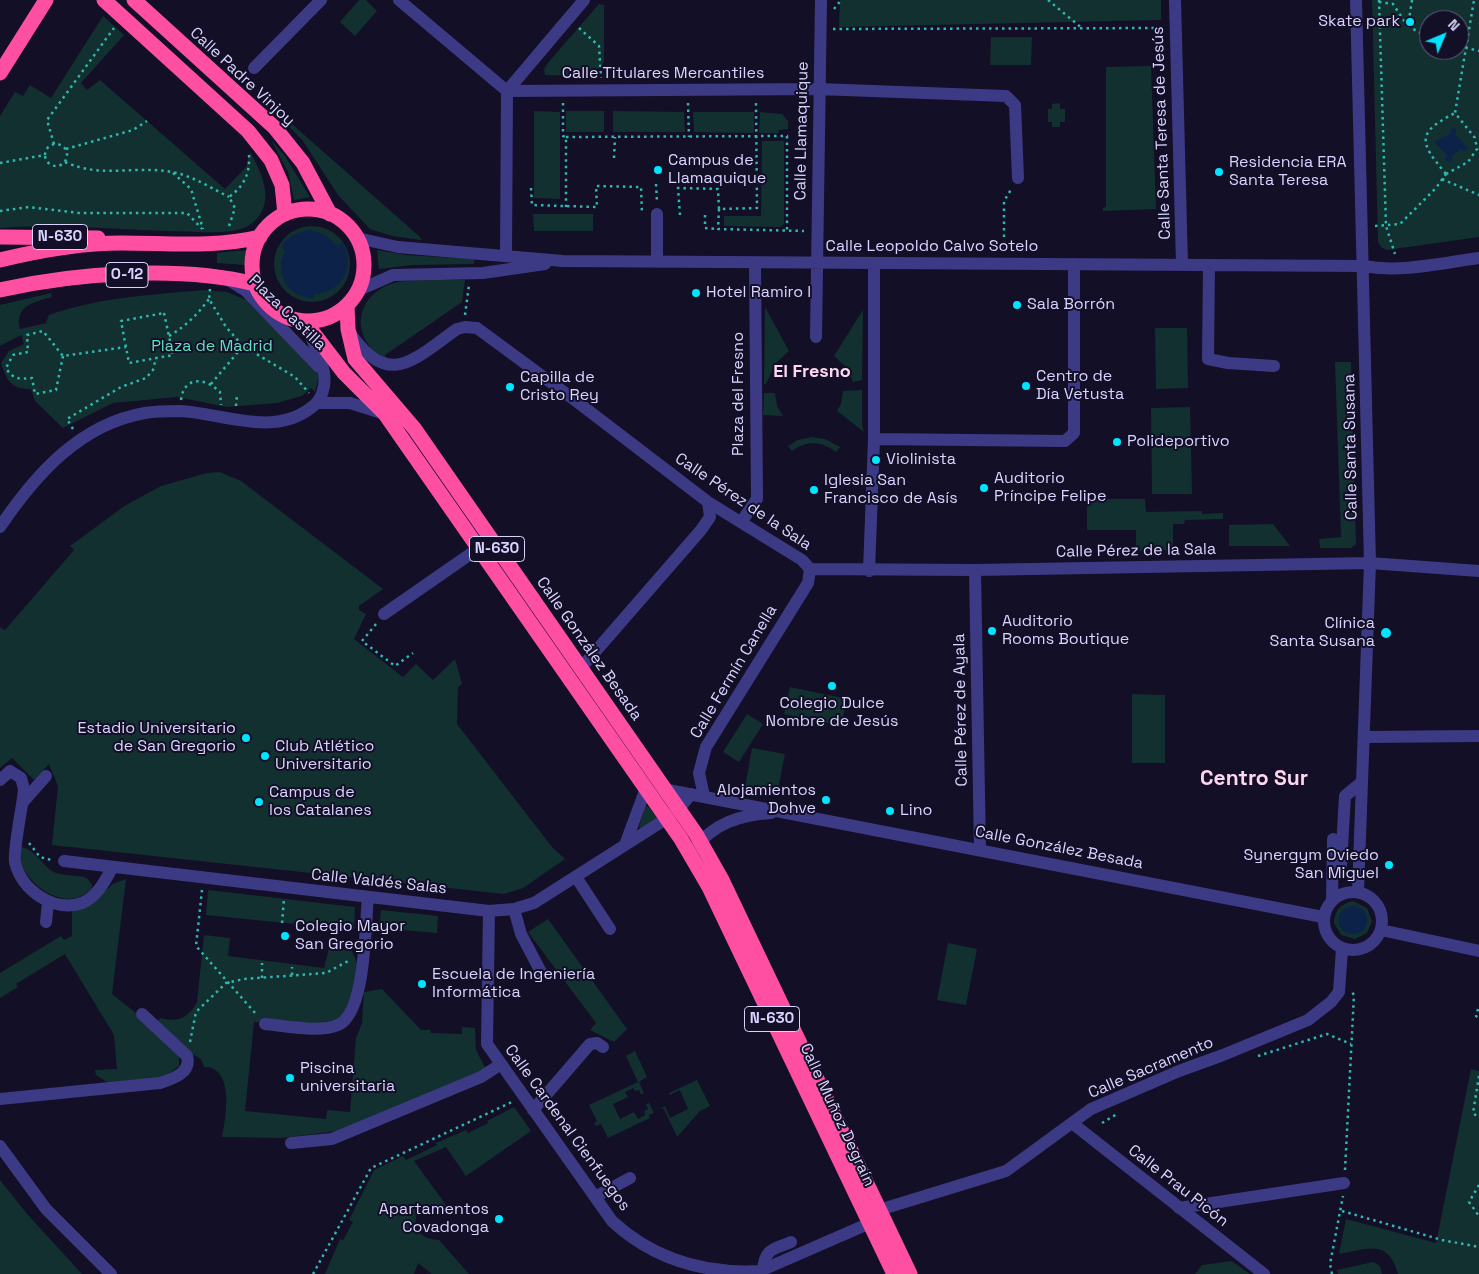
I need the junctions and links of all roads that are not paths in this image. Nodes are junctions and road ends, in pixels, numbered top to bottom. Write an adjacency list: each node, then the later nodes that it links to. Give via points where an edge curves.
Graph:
1 (46, 0): 11 (highway)
2 (104, 0): 15 (highway, via 248,131 271,160 282,185)
3 (134, 0): 16 (highway, Calle Padre Vinjoy, via 275,128 303,163)
4 (321, 0): 10 (street)
5 (399, 0): 13 (street)
6 (584, 0): 13 (street)
7 (821, 0): 12 (street, Calle Llamaquique)
8 (1175, 0): 31 (street, Calle Santa Teresa de Jesús)
9 (1356, 0): 33 (street, Calle Santa Susana)
10 (254, 68)
11 (0, 73)
12 (819, 89): 13 (street, Calle Titulares Mercantiles); 14 (street, Calle Titulares Mercantiles, via 1006,96 1015,105); 28 (street, Calle Llamaquique)
13 (507, 91): 22 (street)
14 (1018, 178)
15 (285, 214): 16 (highway, via 296,210 315,210); 19 (highway, via 270,224)
16 (330, 214): 20 (highway, via 346,223)
17 (657, 214): 26 (street)
18 (0, 236): 21 (highway, N-630, via 95,237)
19 (260, 237): 21 (highway, O-12, via 213,245); 35 (highway, via 252,268)
20 (357, 238): 22 (street, Calle Leopoldo Calvo Sotelo, via 398,247); 37 (highway, via 365,264)
21 (119, 243): 24 (highway, O-12)
22 (506, 255): 25 (street, Calle Leopoldo Calvo Sotelo)
23 (1479, 258): 33 (street, Calle Leopoldo Calvo Sotelo, via 1400,268)
24 (0, 260)
25 (563, 261): 26 (street, Calle Leopoldo Calvo Sotelo); 37 (street, Calle Leopoldo Calvo Sotelo, via 483,273 393,275)
26 (657, 262): 27 (street, Calle Leopoldo Calvo Sotelo)
27 (755, 263): 28 (street, Calle Leopoldo Calvo Sotelo); 48 (street, Plaza del Fresno, via 757,499)
28 (816, 263): 29 (street, Calle Leopoldo Calvo Sotelo); 41 (street, Calle Llamaquique)
29 (874, 263): 30 (street, Calle Leopoldo Calvo Sotelo); 46 (street)
30 (1074, 264): 31 (street, Calle Leopoldo Calvo Sotelo); 46 (street, via 1074,433 1064,441)
31 (1182, 264): 32 (street, Calle Leopoldo Calvo Sotelo)
32 (1209, 264): 33 (street, Calle Leopoldo Calvo Sotelo); 42 (street, via 1208,359)
33 (1363, 266): 51 (street, Calle Santa Susana)
34 (225, 278): 35 (highway, O-12); 36 (highway, O-12, via 157,274 100,276); 43 (street, Plaza Castilla, via 246,291)
35 (255, 284): 39 (highway, via 263,299 275,310)
36 (0, 290)
37 (359, 290): 38 (highway)
38 (347, 306): 39 (highway, via 335,315); 40 (highway, Calle González Besada / N-630)
39 (307, 324): 43 (street); 45 (highway, Calle González Besada / N-630, via 344,374)
40 (348, 329): 47 (street, Calle Pérez de la Sala, via 372,358 394,366 408,363 457,329 465,326 477,328); 57 (highway, Calle González Besada / N-630, via 355,359 414,428)
41 (816, 337)
42 (1274, 366)
43 (324, 373): 44 (street, via 324,388)
44 (317, 403): 45 (street, via 350,403); 49 (street, via 304,414 284,420 255,422 180,411 145,413 116,422 68,447 42,472)
45 (385, 414): 50 (highway, Calle González Besada / N-630)
46 (874, 439): 54 (street)
47 (708, 502): 48 (street, Calle Pérez de la Sala); 57 (street, via 710,517 701,530)
48 (742, 521): 52 (street, Calle Pérez de la Sala, via 802,560)
49 (0, 527)
50 (479, 548): 56 (street); 63 (highway, Calle González Besada / N-630)
51 (1370, 562): 53 (street, Calle Pérez de la Sala); 55 (street, Calle Pérez de la Sala); 59 (street, Calle Santa Susana)
52 (810, 569): 54 (street, Calle Pérez de la Sala); 65 (street, Calle Fermín Canella, via 808,583 706,747 699,772)
53 (975, 570): 54 (street, Calle Pérez de la Sala); 72 (street, Calle Pérez de Ayala)
54 (870, 571)
55 (1479, 571)
56 (384, 614)
57 (581, 668): 64 (highway, Calle González Besada / N-630)
58 (1479, 736): 59 (street)
59 (1364, 737): 62 (street, Calle Santa Susana)
60 (46, 776): 66 (street)
61 (0, 780): 66 (street, via 10,771 16,773 22,778)
62 (1362, 782): 75 (street, via 1345,796); 78 (street, Calle Santa Susana)
63 (646, 788): 68 (highway, Calle Muñoz Degraín / N-630); 71 (street)
64 (663, 789): 65 (street, Calle González Besada); 68 (highway, Calle Muñoz Degraín / N-630)
65 (698, 795): 67 (street, Calle González Besada); 68 (street)
66 (24, 796): 81 (street, via 15,861 29,887)
67 (788, 812): 70 (street, Calle González Besada, via 731,820); 72 (street, Calle González Besada)
68 (672, 814): 70 (highway, Calle Muñoz Degraín / N-630); 71 (street, Calle Valdés Salas); 73 (highway, Calle Muñoz Degraín / N-630)
69 (1333, 839): 80 (street)
70 (700, 842): 73 (street, Calle González Besada); 104 (highway, Calle Muñoz Degraín / N-630, via 722,880)
71 (625, 845): 77 (street, Calle Valdés Salas)
72 (980, 850): 84 (street, Calle González Besada)
73 (690, 854): 104 (highway, Calle Muñoz Degraín / N-630)
74 (64, 862): 76 (street, Calle Valdés Salas)
75 (1341, 865)
76 (112, 868): 79 (street, Calle Valdés Salas); 81 (street, via 98,891 84,902 65,905)
77 (576, 877): 82 (street, Calle Valdés Salas, via 534,904); 86 (street)
78 (1358, 892): 80 (street, via 1349,892); 87 (street, via 1375,902 1382,921)
79 (368, 897): 83 (street, Calle Valdés Salas); 92 (street, via 357,999 350,1016 339,1025 324,1029)
80 (1332, 900): 84 (street)
81 (48, 902): 85 (street)
82 (514, 909): 83 (street, Calle Valdés Salas); 90 (street, via 521,934)
83 (489, 911): 94 (street, Calle Cardenal Cienfuegos, via 487,1044)
84 (1324, 917): 88 (street, via 1327,936)
85 (46, 922)
86 (610, 929)
87 (1381, 930): 88 (street, via 1369,946 1351,951); 89 (street)
88 (1342, 948): 97 (street, Calle Sacramento, via 1339,992 1308,1020 1124,1094 1091,1109)
89 (1479, 951)
90 (542, 974)
91 (142, 1014): 95 (street, via 187,1056 184,1071 173,1079)
92 (265, 1024)
93 (603, 1047): 96 (street, via 597,1043 590,1044)
94 (501, 1064): 96 (street, Calle Cardenal Cienfuegos); 98 (street, via 481,1077 332,1139)
95 (0, 1099)
96 (533, 1110): 102 (street, Calle Cardenal Cienfuegos)
97 (1072, 1123): 103 (street, Calle Prau Picón); 104 (street, Calle Sacramento, via 1006,1171)
98 (291, 1143)
99 (0, 1146): 107 (street, via 46,1209)
100 (630, 1178): 102 (street)
101 (1344, 1183): 103 (street)
102 (595, 1197): 106 (street, Calle Cardenal Cienfuegos, via 612,1222 629,1238 664,1257 704,1271 745,1273)
103 (1179, 1208): 110 (street, Calle Prau Picón)
104 (877, 1217): 106 (street, Calle Cardenal Cienfuegos); 108 (highway, Calle Muñoz Degraín / N-630); 109 (highway, Calle Muñoz Degraín / N-630)
105 (791, 1242): 106 (street, via 768,1252 764,1257)
106 (763, 1270)
107 (111, 1274)
108 (894, 1274)
109 (910, 1274)
110 (1264, 1274)

